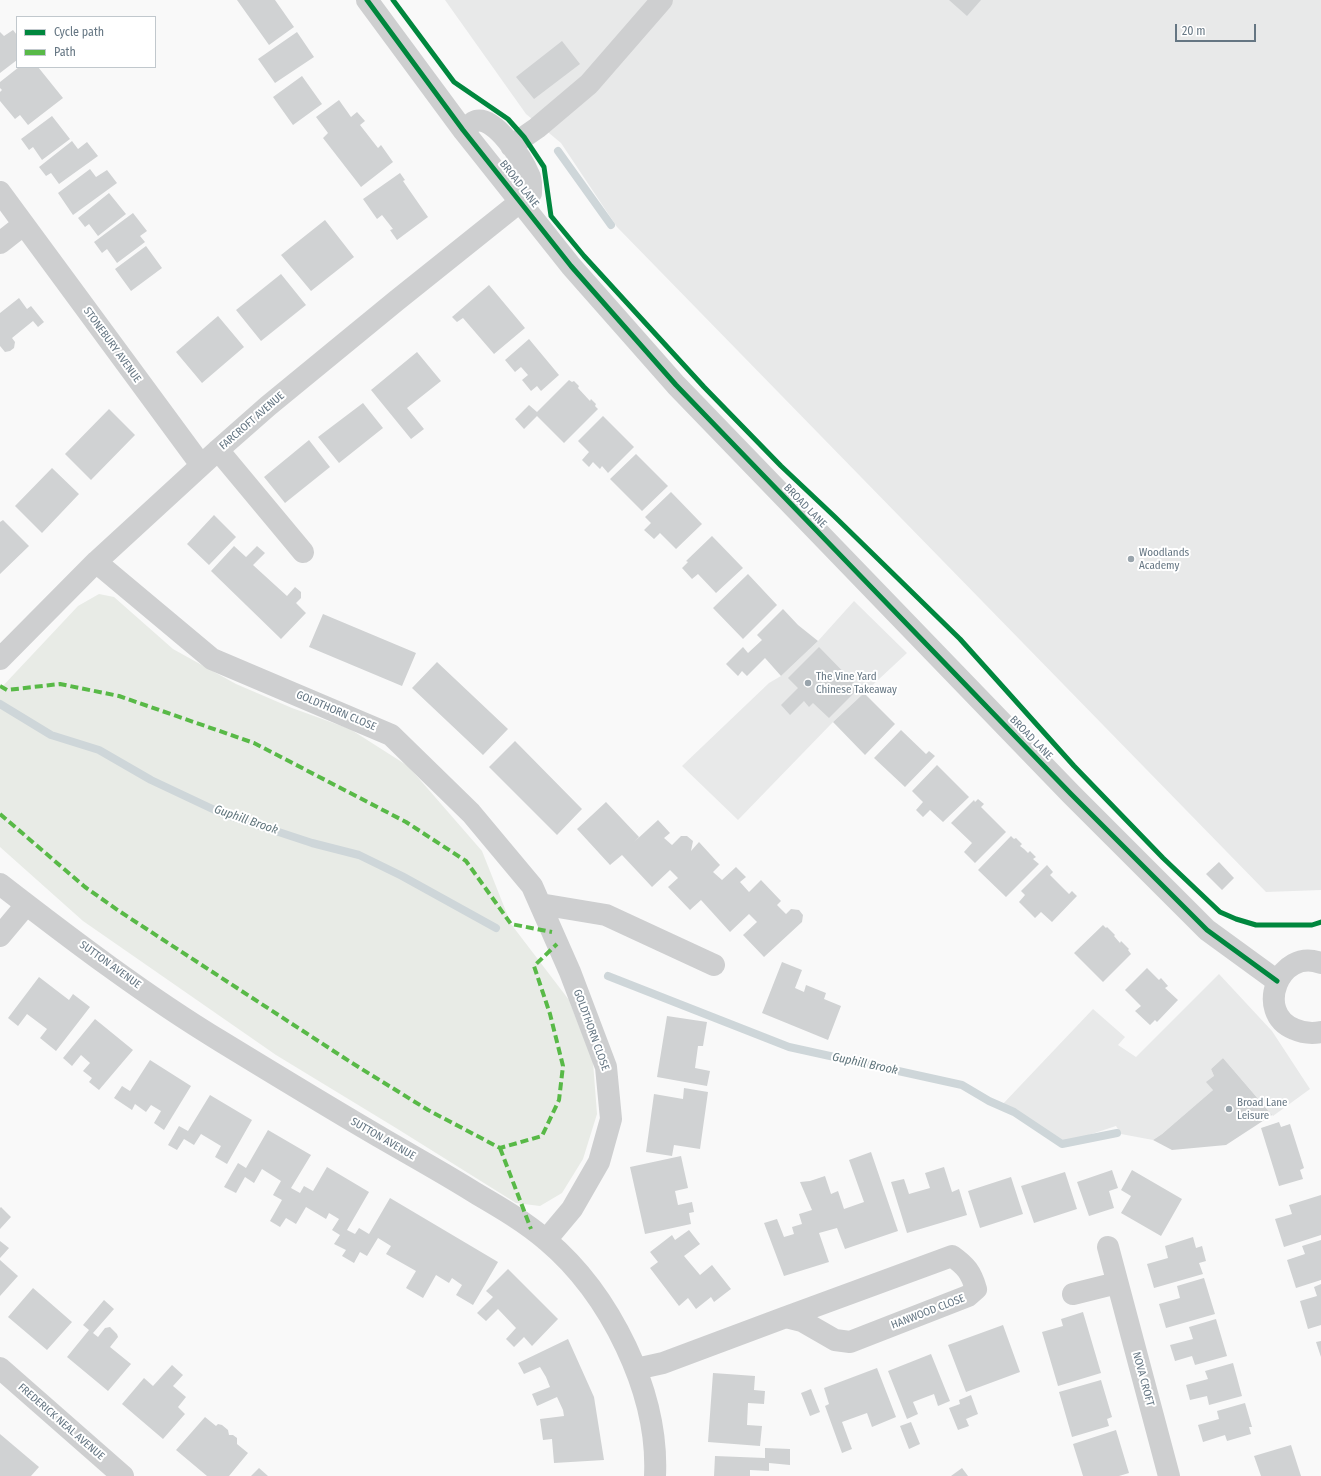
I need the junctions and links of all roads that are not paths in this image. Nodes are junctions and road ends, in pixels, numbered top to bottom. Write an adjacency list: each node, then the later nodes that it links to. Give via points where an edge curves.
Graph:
1 (367, 0): 3 (street, BROAD LANE)
2 (662, 0): 4 (street, via 589,84)
3 (463, 130): 4 (street, via 476,121 487,122); 6 (street, BROAD LANE)
4 (512, 146): 6 (street, FARCROFT AVENUE, via 530,176 531,193)
5 (0, 192): 7 (street, STONEBURY AVENUE)
6 (520, 202): 9 (street, FARCROFT AVENUE, via 280,396); 20 (street, BROAD LANE, via 571,266 676,385 1071,794 1207,930)
7 (24, 225): 8 (street); 10 (street, STONEBURY AVENUE)
8 (0, 243)
9 (218, 450): 10 (street, FARCROFT AVENUE); 11 (street)
10 (200, 465): 12 (street, FARCROFT AVENUE)
11 (303, 552)
12 (96, 562): 13 (street, FARCROFT AVENUE); 15 (street, GOLDTHORN CLOSE, via 212,659 391,735 471,813 532,886)
13 (0, 659)
14 (0, 884): 16 (street, SUTTON AVENUE)
15 (540, 904): 19 (street, via 606,915); 22 (street, GOLDTHORN CLOSE, via 570,972 606,1067 611,1119 599,1162 572,1209)
16 (26, 905): 17 (street); 22 (street, SUTTON AVENUE, via 136,985 220,1041 508,1212)
17 (0, 936)
18 (1315, 959): 20 (street, via 1295,963 1284,970)
19 (714, 965)
20 (1277, 981): 21 (street, via 1273,993 1275,1008 1281,1020 1290,1028)
21 (1319, 1039)
22 (546, 1240): 28 (street, SUTTON AVENUE, via 574,1267 599,1299 619,1331)
23 (1108, 1247): 24 (street, NOVA CROFT)
24 (1117, 1283): 25 (street); 31 (street, NOVA CROFT)
25 (1073, 1294)
26 (786, 1318): 26 (street, HANWOOD CLOSE, via 802,1321 835,1340 850,1342 968,1296 976,1289 965,1265 952,1256); 28 (street, HANWOOD CLOSE, via 663,1362)
27 (0, 1368): 29 (street, FREDERICK NEAL AVENUE)
28 (636, 1368): 30 (street, SUTTON AVENUE, via 650,1415 656,1458)
29 (123, 1476)
30 (655, 1476)
31 (1169, 1476)

